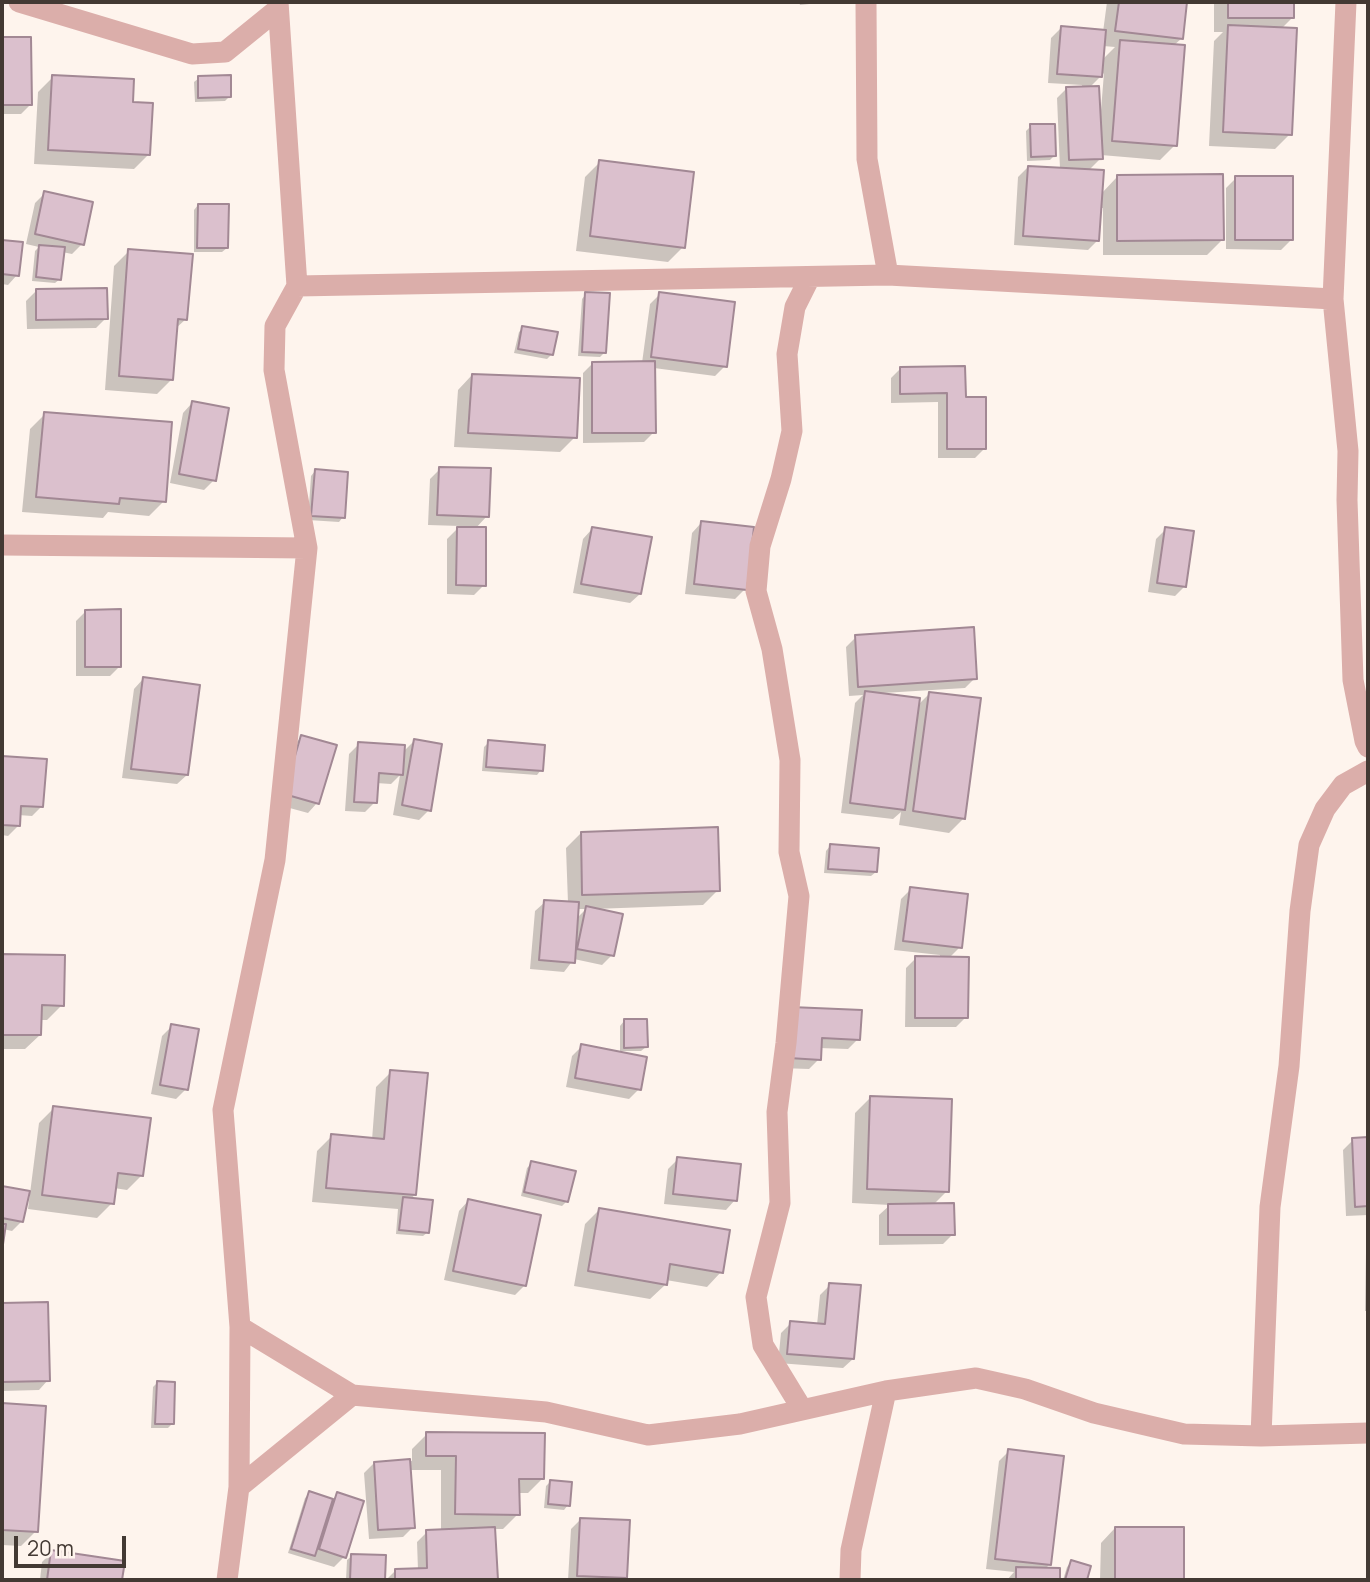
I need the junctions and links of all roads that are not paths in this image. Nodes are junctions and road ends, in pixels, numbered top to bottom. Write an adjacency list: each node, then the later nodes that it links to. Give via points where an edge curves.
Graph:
1 (19, 2): 4 (street, via 192,54 225,52)
2 (866, 2): 5 (street, via 867,159)
3 (1346, 2): 8 (street)
4 (278, 6): 7 (street)
5 (888, 275): 6 (street); 8 (street)
6 (810, 277): 7 (street); 16 (street, via 795,307 786,354 792,431 760,547 756,591 772,649 790,760 789,852 799,896 777,1112 780,1203 756,1297 763,1345)
7 (297, 286): 10 (street, via 275,326 274,370)
8 (1334, 299): 11 (street, via 1348,452 1353,680)
9 (2, 545): 10 (street)
10 (307, 548): 13 (street, via 275,860 223,1111)
11 (1368, 747)
12 (1368, 771): 18 (street, via 1343,785 1325,809 1309,845 1289,1066 1270,1206)
13 (240, 1327): 15 (street); 19 (street)
14 (886, 1391): 16 (street); 18 (street, via 976,1378 1184,1434); 21 (street, via 851,1550)
15 (352, 1395): 16 (street, via 546,1412 648,1435 740,1424); 19 (street)
16 (802, 1409)
17 (1368, 1433): 18 (street)
18 (1261, 1436)
19 (239, 1487): 20 (street)
20 (227, 1580)
21 (850, 1580)

